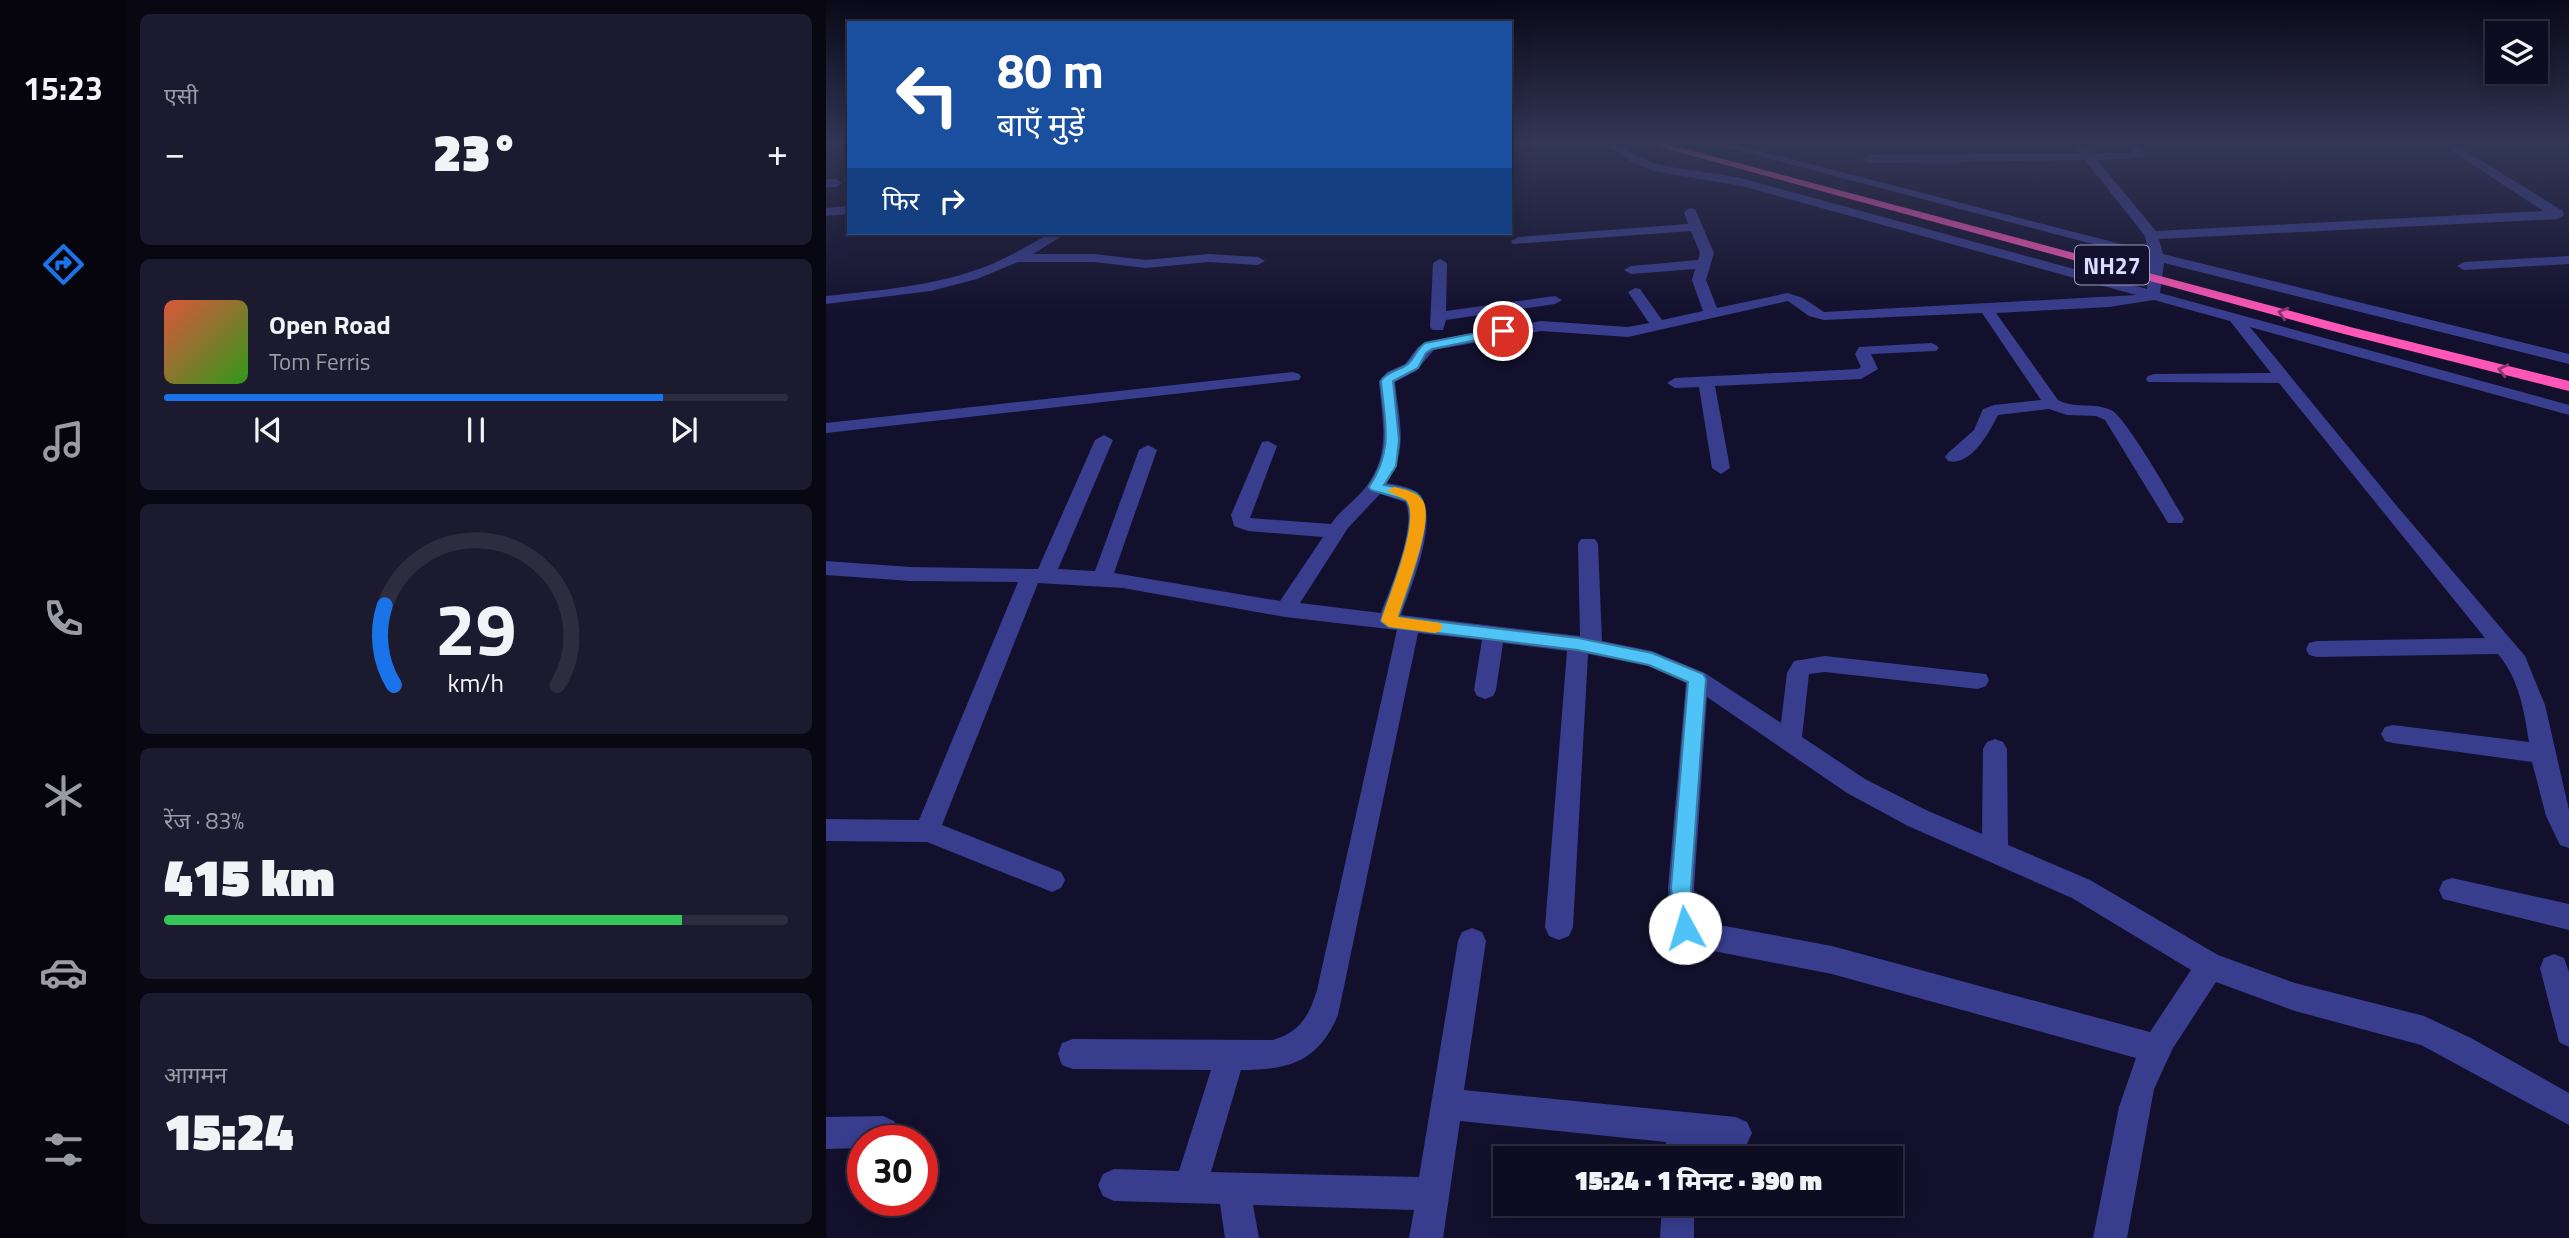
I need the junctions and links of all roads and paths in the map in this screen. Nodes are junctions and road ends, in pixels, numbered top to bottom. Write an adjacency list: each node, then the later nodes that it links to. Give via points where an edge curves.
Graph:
1 (1811, 202): 24 (street)
2 (1890, 202): 21 (highway, NH27)
3 (1909, 202): 21 (highway, NH27)
4 (1930, 202): 21 (street)
5 (2126, 202): 13 (street)
6 (2538, 202): 10 (street)
7 (847, 210): 8 (street)
8 (826, 212)
9 (1690, 212): 11 (street)
10 (2563, 218): 13 (street)
11 (1696, 227): 14 (street); 19 (street, via 1707,253)
12 (1055, 235): 15 (street)
13 (2152, 235): 21 (street)
14 (1518, 241)
15 (1015, 258): 17 (street, via 1094,258 1146,264 1208,258); 25 (street, via 947,283)
16 (2569, 260): 20 (street)
17 (1258, 261)
18 (1440, 264): 29 (street)
19 (1705, 264): 22 (street); 28 (street, via 1699,279)
20 (2464, 266)
21 (2156, 267): 24 (street); 35 (street); 36 (highway, NH27); 42 (highway, NH27, one-way to 21, via 2349,331)
22 (1631, 270)
23 (1635, 292): 31 (street)
24 (2151, 294): 27 (street, via 2133,301); 30 (street)
25 (826, 300)
26 (1555, 300): 29 (street)
27 (1986, 309): 32 (street); 43 (street)
28 (1711, 313): 31 (street); 32 (street, via 1788,298 1816,315)
29 (1439, 316): 33 (street)
30 (2235, 318): 38 (street); 44 (street)
31 (1659, 326): 33 (street, via 1613,332 1541,326)
32 (1890, 331): 34 (street); 40 (street, via 1863,354 1870,369 1861,374)
33 (1438, 343): 51 (street, via 1387,381 1393,440 1389,466)
34 (1931, 348)
35 (2569, 359)
36 (2569, 373)
37 (1293, 377): 45 (street)
38 (2283, 378): 39 (street); 62 (street)
39 (2154, 379)
40 (1706, 381): 41 (street); 50 (street)
41 (1675, 383)
42 (2569, 386)
43 (2052, 404): 49 (street, via 1994,410 1987,427); 52 (street, via 2065,411 2097,409 2111,417)
44 (2569, 410)
45 (826, 428)
46 (1104, 440): 56 (street)
47 (1268, 446): 53 (street, via 1241,522)
48 (1148, 450): 57 (street)
49 (1954, 457)
50 (1721, 468)
51 (1376, 487): 53 (street); 59 (street, via 1411,497 1420,515)
52 (2175, 519)
53 (1336, 531): 58 (street)
54 (1588, 544): 61 (street)
55 (826, 568): 56 (street)
56 (1038, 575): 57 (street); 73 (street)
57 (1102, 579): 58 (street)
58 (1285, 609): 59 (street)
59 (1399, 623): 60 (street); 86 (street, via 1323,1020 1312,1037 1295,1049 1273,1055)
60 (1494, 634): 61 (street); 66 (street)
61 (1585, 645): 64 (street, via 1652,659); 79 (street)
62 (2504, 646): 63 (street); 70 (street, via 2528,680)
63 (2317, 649)
64 (1697, 679): 68 (street); 84 (street, via 1681,888 1685,928 1698,935 1832,960)
65 (1978, 680): 68 (street, via 1811,664 1798,673)
66 (1485, 690)
67 (2393, 734): 70 (street)
68 (1790, 743): 75 (street, via 1917,818)
69 (1995, 749): 75 (street)
70 (2542, 753): 71 (street)
71 (2558, 784): 74 (street, via 2554,806)
72 (826, 830): 73 (street)
73 (927, 831): 76 (street)
74 (2569, 837)
75 (1995, 850): 81 (street, via 2081,889)
76 (1052, 880)
77 (2452, 890): 78 (street)
78 (2569, 917)
79 (1559, 927)
80 (1472, 940): 87 (street)
81 (2210, 966): 84 (street); 88 (street, via 2295,997 2424,1031)
82 (2554, 968): 83 (street)
83 (2569, 1032)
84 (2159, 1049): 102 (street, via 2140,1086 2124,1146)
85 (1073, 1054): 86 (street)
86 (1230, 1055): 95 (street)
87 (1446, 1104): 89 (street); 97 (street)
88 (2569, 1110)
89 (1682, 1127): 92 (street); 93 (street)
90 (826, 1133): 91 (street)
91 (847, 1133)
92 (1736, 1133)
93 (1681, 1146)
94 (1114, 1185): 95 (street)
95 (1190, 1187): 96 (street)
96 (1234, 1189): 97 (street); 99 (street)
97 (1432, 1194): 100 (street)
98 (1678, 1216): 101 (street)
99 (1241, 1238)
100 (1426, 1238)
101 (1677, 1238)
102 (2110, 1238)

